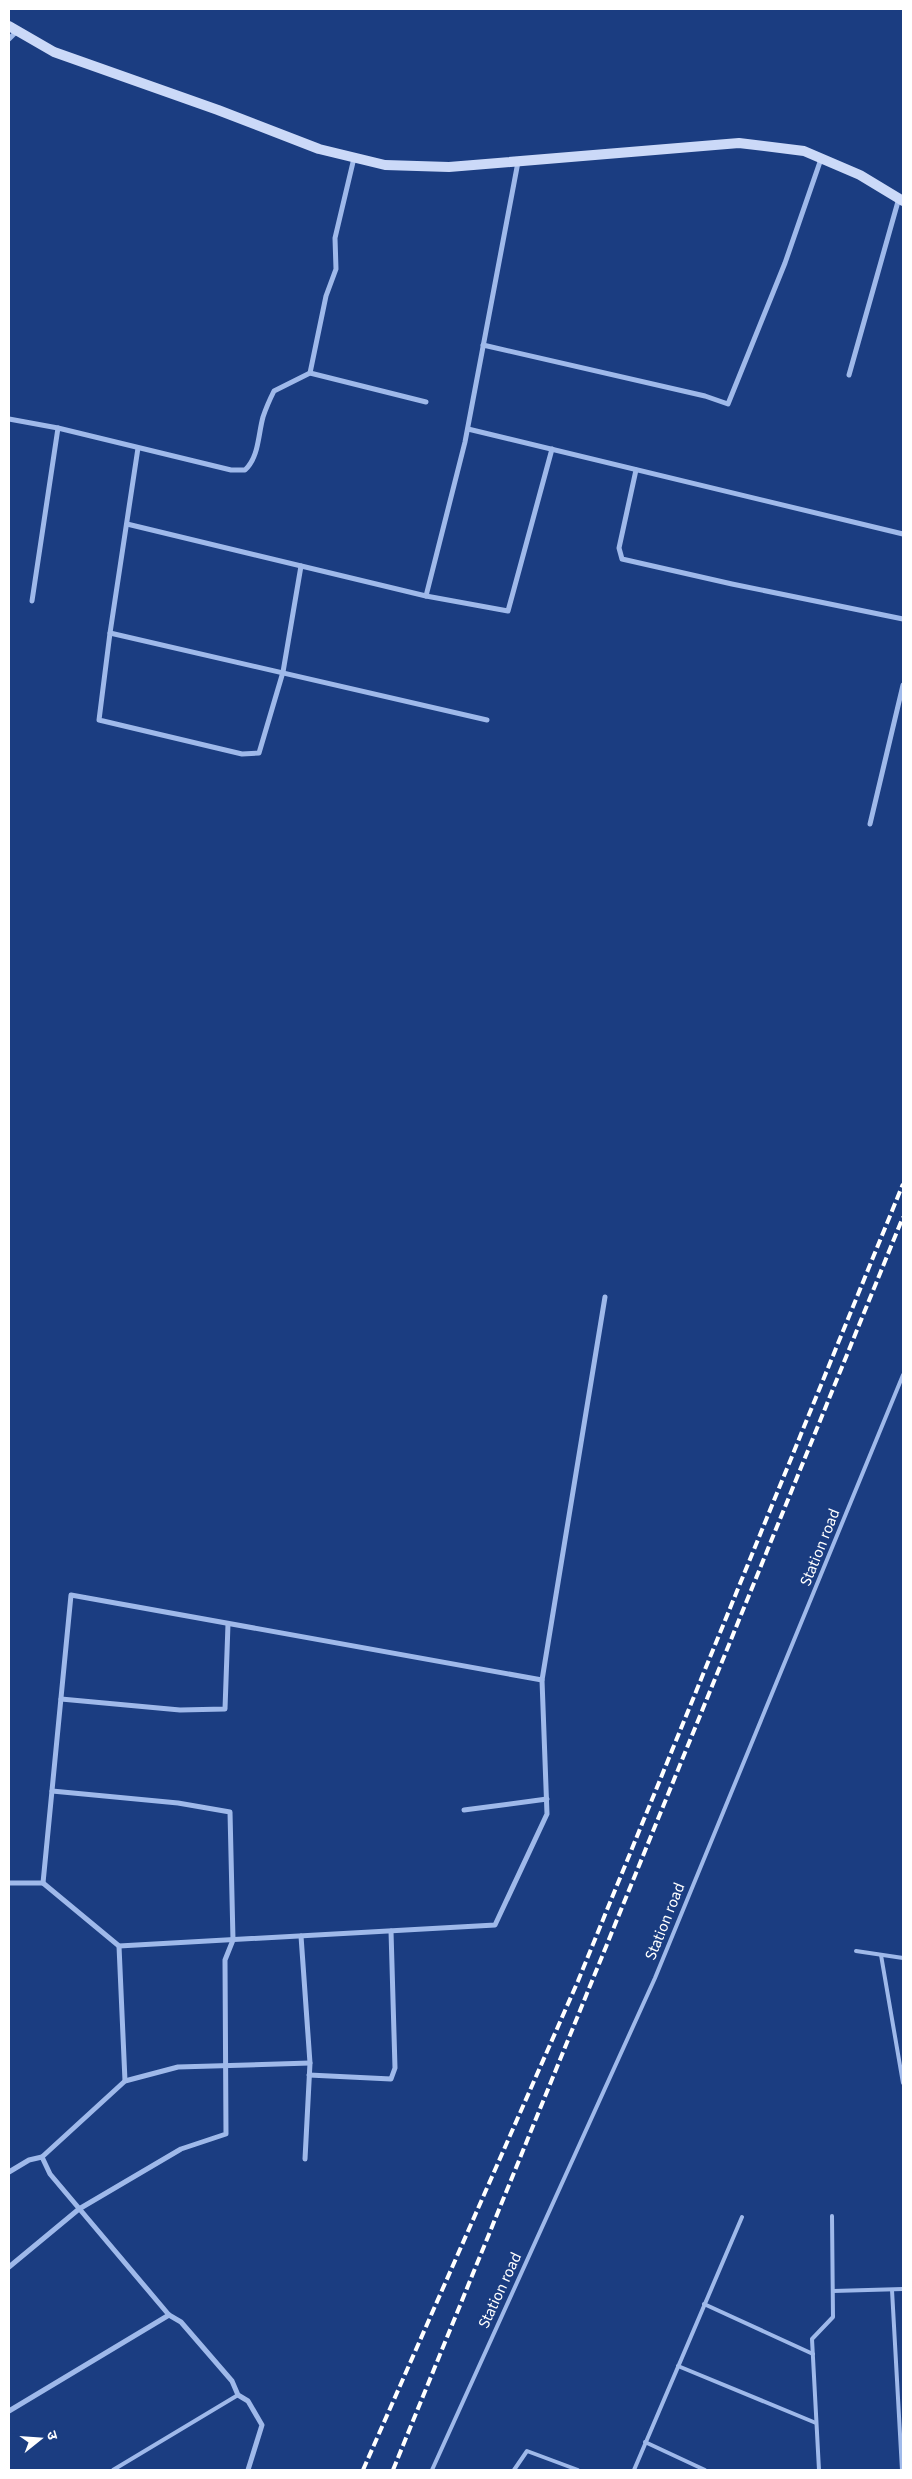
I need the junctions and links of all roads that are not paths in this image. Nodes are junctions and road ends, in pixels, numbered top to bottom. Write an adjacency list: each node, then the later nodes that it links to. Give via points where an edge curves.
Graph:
1 (13, 28): 2 (street); 3 (street, via 54,52 319,150)
2 (9, 39)
3 (354, 158): 5 (street, via 385,165 449,167); 8 (street, via 335,238 336,269 326,296)
4 (822, 158): 5 (street, via 804,151 739,142); 6 (street); 7 (street, via 785,263 728,404)
5 (518, 161): 7 (street)
6 (901, 199): 9 (street)
7 (484, 346): 13 (street)
8 (310, 373): 10 (street); 14 (street, via 274,391 263,418 257,448 245,470 230,470)
9 (849, 375)
10 (426, 402)
11 (9, 419): 12 (street)
12 (58, 428): 14 (street); 21 (street)
13 (468, 429): 15 (street); 20 (street)
14 (138, 448): 17 (street)
15 (552, 450): 16 (street); 20 (street, via 508,611)
16 (636, 470): 18 (street); 22 (street, via 619,548 622,559)
17 (127, 524): 19 (street); 23 (street)
18 (903, 534)
19 (301, 566): 20 (street); 24 (street)
20 (426, 596)
21 (32, 601)
22 (903, 620)
23 (110, 633): 24 (street); 24 (street, via 99,720 242,754 259,753)
24 (283, 672): 26 (street)
25 (903, 684): 27 (street)
26 (487, 720)
27 (870, 824)
28 (605, 1298): 31 (street)
29 (903, 1375): 70 (lane, Station road, via 654,1978)
30 (228, 1624): 31 (street); 32 (street, via 225,1708 180,1710); 32 (street, via 71,1595)
31 (542, 1680): 34 (street)
32 (61, 1699): 33 (street)
33 (52, 1791): 37 (street); 40 (street, via 178,1803 230,1812)
34 (547, 1799): 35 (street); 38 (street, via 547,1814 494,1926)
35 (464, 1810)
36 (9, 1883): 37 (street)
37 (43, 1884): 41 (street)
38 (391, 1931): 39 (street); 47 (street, via 396,2068 391,2079)
39 (301, 1936): 40 (street); 45 (street)
40 (233, 1940): 41 (street); 46 (street, via 225,1960)
41 (119, 1946): 48 (street)
42 (856, 1951): 43 (lane)
43 (882, 1955): 44 (lane); 49 (lane)
44 (903, 1958)
45 (310, 2062): 46 (street); 47 (street)
46 (226, 2066): 48 (street, via 178,2067); 53 (street, via 226,2134 181,2148)
47 (309, 2075): 51 (street)
48 (125, 2081): 50 (street)
49 (903, 2084)
50 (42, 2157): 52 (street); 53 (street, via 50,2174)
51 (304, 2159)
52 (9, 2172)
53 (79, 2209): 56 (street); 61 (street)
54 (832, 2216): 59 (lane)
55 (742, 2217): 60 (lane)
56 (9, 2267)
57 (903, 2289): 58 (lane)
58 (892, 2290): 59 (lane); 76 (lane)
59 (833, 2291): 62 (lane, via 833,2317 812,2339)
60 (704, 2304): 62 (lane); 63 (lane)
61 (169, 2315): 64 (street, via 181,2322 232,2381); 65 (street)
62 (813, 2354): 66 (lane)
63 (678, 2366): 66 (lane); 67 (lane)
64 (238, 2395): 68 (lane); 69 (street, via 248,2401 262,2425)
65 (9, 2411)
66 (816, 2423): 75 (lane)
67 (645, 2442): 73 (lane); 74 (lane)
68 (114, 2470)
69 (248, 2470)
70 (432, 2470)
71 (514, 2470): 72 (lane, via 526,2451)
72 (578, 2470)
73 (634, 2470)
74 (705, 2470)
75 (819, 2470)
76 (902, 2470)

